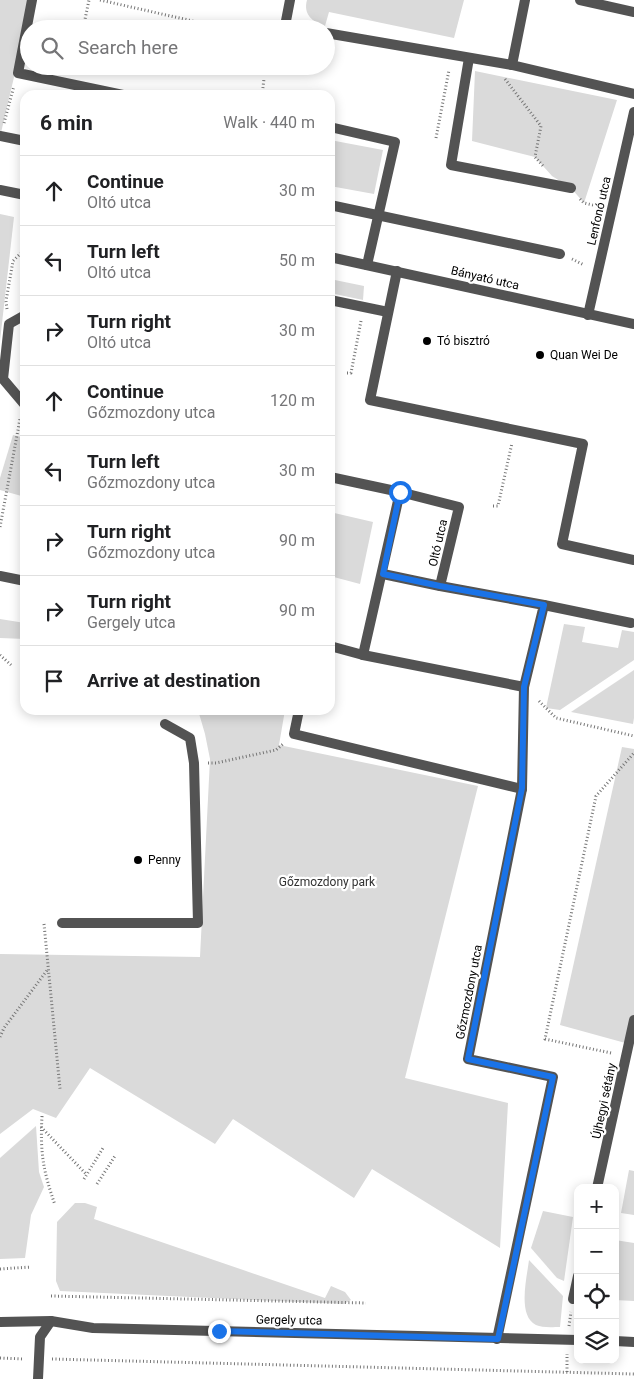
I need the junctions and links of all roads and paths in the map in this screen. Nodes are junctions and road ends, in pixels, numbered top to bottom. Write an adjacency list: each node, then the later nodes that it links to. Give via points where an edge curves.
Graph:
1 (32, 0): 8 (street)
2 (89, 0): 9 (path)
3 (100, 0): 10 (path)
4 (290, 0): 11 (street)
5 (525, 0): 17 (street)
6 (580, 0): 7 (street)
7 (634, 12)
8 (28, 20)
9 (85, 20)
10 (188, 20)
11 (286, 20)
12 (335, 35): 13 (street)
13 (451, 55): 14 (street); 27 (path)
14 (469, 58): 15 (street); 30 (street, via 451,166)
15 (492, 62): 17 (street); 29 (path, via 541,126 535,157)
16 (20, 63): 18 (street)
17 (512, 65): 23 (street)
18 (18, 73): 26 (path)
19 (28, 75): 21 (street)
20 (264, 79): 22 (path)
21 (99, 90)
22 (263, 90)
23 (634, 94)
24 (634, 112): 34 (street, Lenfonó utca)
25 (335, 128): 35 (street, via 395,142)
26 (0, 136): 28 (street)
27 (436, 138)
28 (20, 140)
29 (546, 170)
30 (571, 188): 34 (path, via 584,203)
31 (0, 190): 32 (street)
32 (20, 194)
33 (335, 206): 35 (street)
34 (612, 210): 41 (street, Lenfonó utca)
35 (378, 216): 37 (street); 39 (street)
36 (20, 254): 47 (path, via 13,261 6,301)
37 (560, 254): 41 (path)
38 (335, 258): 39 (street, Bányató utca)
39 (367, 265): 40 (street, Bányató utca)
40 (397, 271): 44 (street); 45 (street, Bányató utca)
41 (598, 272): 45 (street, Lenfonó utca)
42 (335, 301): 43 (street)
43 (364, 307): 44 (street); 49 (path, via 351,373)
44 (388, 312): 52 (street, via 370,400)
45 (588, 315): 48 (street, Bányató utca)
46 (20, 318): 47 (street)
47 (9, 324): 50 (street, via 2,380)
48 (634, 324)
49 (347, 373)
50 (20, 400)
51 (20, 424): 56 (path)
52 (515, 430): 55 (path, via 498,506); 57 (street, via 583,444 562,544)
53 (335, 478): 54 (street, Oltó utca)
54 (400, 492): 58 (street); 61 (street, Oltó utca, via 459,507)
55 (493, 506)
56 (0, 527)
57 (634, 560)
58 (383, 574): 61 (street, Oltó utca); 66 (street)
59 (0, 576): 60 (street)
60 (20, 580)
61 (440, 586): 62 (street, Oltó utca)
62 (544, 605): 63 (street, Oltó utca); 68 (street)
63 (631, 623)
64 (335, 647): 66 (street)
65 (0, 654): 67 (path)
66 (363, 655): 68 (street)
67 (11, 665)
68 (524, 687): 76 (street, Gőzmozdony utca)
69 (298, 715): 72 (street)
70 (556, 718): 73 (path)
71 (165, 724): 75 (street, via 190,738)
72 (294, 734): 75 (path, via 276,750 216,763); 76 (street)
73 (634, 736)
74 (634, 753): 82 (path, via 596,796 544,1039)
75 (194, 762): 77 (street, via 198,923)
76 (522, 788): 101 (street, Gőzmozdony utca, via 468,1059 553,1077)
77 (62, 923)
78 (44, 924): 79 (path)
79 (48, 969): 81 (path); 83 (path)
80 (634, 1020): 82 (street, Újhegyi sétány)
81 (0, 1038)
82 (626, 1056): 91 (street, Újhegyi sétány)
83 (60, 1089)
84 (42, 1116): 85 (path)
85 (42, 1127): 88 (path); 92 (path, via 44,1169)
86 (103, 1148): 88 (path)
87 (114, 1156): 90 (path)
88 (87, 1175): 89 (path)
89 (84, 1179)
90 (97, 1184)
91 (598, 1184)
92 (56, 1205)
93 (31, 1267): 94 (path)
94 (0, 1269)
95 (574, 1294): 97 (street)
96 (51, 1296): 98 (path)
97 (573, 1299)
98 (366, 1303)
99 (0, 1322): 100 (street, Gergely utca)
100 (51, 1322): 101 (street, Gergely utca, via 93,1328); 106 (street, via 40,1337)
101 (498, 1339): 102 (street, Gergely utca)
102 (574, 1340)
103 (619, 1341): 104 (street)
104 (634, 1342)
105 (0, 1358): 106 (path)
106 (39, 1359): 107 (path); 108 (street)
107 (634, 1374)
108 (38, 1379)

